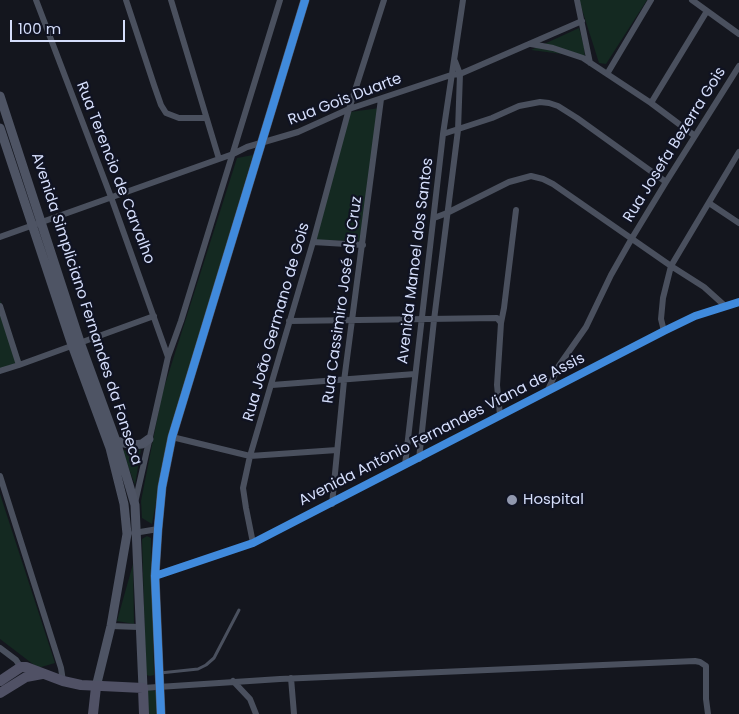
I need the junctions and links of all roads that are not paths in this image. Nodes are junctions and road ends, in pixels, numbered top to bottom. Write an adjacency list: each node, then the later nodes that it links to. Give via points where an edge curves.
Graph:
1 (36, 0): 35 (street, Rua Terencio de Carvalho)
2 (126, 0): 25 (street, via 158,98 166,113 178,118)
3 (171, 0): 25 (street)
4 (280, 0): 32 (street)
5 (305, 0): 30 (main road)
6 (384, 0): 24 (street, Rua João Germano de Gois)
7 (463, 0): 15 (street, Avenida Manoel dos Santos)
8 (577, 0): 12 (street)
9 (651, 0): 19 (street)
10 (692, 0): 11 (street)
11 (707, 11): 13 (street); 23 (street)
12 (582, 21): 14 (street, Rua Gois Duarte); 16 (street)
13 (739, 34)
14 (531, 44): 16 (street, via 567,52); 18 (street, Rua Gois Duarte)
15 (454, 61): 18 (street, Avenida Manoel dos Santos); 20 (street, Avenida Manoel dos Santos)
16 (590, 63): 19 (street)
17 (739, 66): 29 (street, Rua Josefa Bezerra Gois)
18 (460, 74): 20 (street, Rua Gois Duarte); 27 (street, Avenida Manoel dos Santos)
19 (607, 74): 23 (street)
20 (451, 75): 22 (street, Rua Gois Duarte); 28 (street, Avenida Manoel dos Santos)
21 (0, 96): 40 (main road, Avenida Simpliciano Fernandes da Fonseca)
22 (381, 99): 24 (street, Rua Gois Duarte); 46 (street, Rua Cassimiro José da Cruz)
23 (651, 103): 29 (street)
24 (349, 109): 30 (street, Rua Gois Duarte, via 298,132); 45 (street, Rua João Germano de Gois)
25 (205, 118): 33 (street)
26 (0, 128): 42 (main road, Avenida Simpliciano Fernandes da Fonseca)
27 (458, 130): 28 (street); 34 (street, via 519,106 549,103 577,118); 38 (street, Avenida Manoel dos Santos)
28 (443, 134): 39 (street, Avenida Manoel dos Santos)
29 (695, 136): 34 (street, Rua Josefa Bezerra Gois)
30 (261, 143): 32 (street, Rua Gois Duarte); 67 (main road)
31 (739, 152): 36 (street)
32 (233, 154): 33 (street, Rua Gois Duarte); 59 (street)
33 (219, 159): 35 (street, Rua Gois Duarte)
34 (666, 182): 44 (street, Rua Josefa Bezerra Gois)
35 (111, 197): 40 (street, Rua Gois Duarte); 51 (street, Rua Terencio de Carvalho)
36 (708, 203): 41 (street); 47 (street)
37 (516, 210): 56 (street)
38 (446, 214): 39 (street); 44 (street, via 501,185 531,176 553,184); 54 (street, Avenida Manoel dos Santos)
39 (434, 218): 53 (street, Avenida Manoel dos Santos)
40 (42, 222): 42 (street, Rua Gois Duarte); 58 (main road, Avenida Simpliciano Fernandes da Fonseca)
41 (739, 223)
42 (32, 226): 43 (street, Rua Gois Duarte); 58 (main road, Avenida Simpliciano Fernandes da Fonseca)
43 (0, 237)
44 (632, 238): 47 (street); 65 (street, Rua Josefa Bezerra Gois, via 586,327 558,367)
45 (313, 242): 46 (street); 55 (street, Rua João Germano de Gois)
46 (363, 245): 52 (street, Rua Cassimiro José da Cruz)
47 (671, 266): 49 (street, via 704,287); 57 (street, via 663,298 661,319)
48 (739, 302): 49 (street, Avenida Antônio Fernandes Viana de Assis)
49 (724, 305): 57 (street, Avenida Antônio Fernandes Viana de Assis)
50 (0, 306): 60 (street)
51 (154, 316): 58 (street); 59 (street, Rua Terencio de Carvalho)
52 (353, 320): 53 (street); 55 (street); 63 (street, Rua Cassimiro José da Cruz)
53 (421, 320): 54 (street); 62 (street, Avenida Manoel dos Santos)
54 (434, 320): 56 (street, via 494,317); 72 (street, Avenida Manoel dos Santos)
55 (289, 321): 64 (street, Rua João Germano de Gois)
56 (501, 324): 66 (street, via 497,385)
57 (664, 331): 65 (street, Avenida Antônio Fernandes Viana de Assis)
58 (76, 343): 60 (street); 69 (main road, Avenida Simpliciano Fernandes da Fonseca); 79 (main road, Avenida Simpliciano Fernandes da Fonseca, via 118,475 126,512)
59 (168, 357): 68 (street)
60 (19, 365): 61 (street)
61 (0, 371)
62 (415, 374): 63 (street); 73 (street, Avenida Manoel dos Santos)
63 (344, 381): 64 (street); 70 (street, Rua Cassimiro José da Cruz)
64 (272, 386): 71 (street, Rua João Germano de Gois)
65 (548, 390): 66 (street, Avenida Antônio Fernandes Viana de Assis)
66 (500, 415): 72 (street, Avenida Antônio Fernandes Viana de Assis)
67 (172, 437): 71 (street); 77 (main road, via 162,486)
68 (149, 439): 69 (main road, via 133,446); 76 (street)
69 (116, 441): 76 (main road, Avenida Simpliciano Fernandes da Fonseca)
70 (337, 450): 71 (street); 75 (street, Rua Cassimiro José da Cruz)
71 (250, 456): 80 (street, Rua João Germano de Gois, via 243,488)
72 (419, 459): 73 (street, Avenida Antônio Fernandes Viana de Assis)
73 (405, 465): 75 (street, Avenida Antônio Fernandes Viana de Assis)
74 (0, 476): 92 (street)
75 (332, 504): 80 (street, Avenida Antônio Fernandes Viana de Assis)
76 (135, 505): 78 (main road, Avenida Simpliciano Fernandes da Fonseca)
77 (158, 529): 78 (street); 81 (main road)
78 (136, 533): 79 (street); 84 (main road, Avenida Simpliciano Fernandes da Fonseca)
79 (126, 534): 83 (main road, Avenida Simpliciano Fernandes da Fonseca)
80 (253, 543): 81 (street, Avenida Antônio Fernandes Viana de Assis)
81 (155, 576): 87 (main road)
82 (239, 610): 87 (lane, via 214,658 206,665 198,669)
83 (111, 626): 84 (street); 94 (main road, Avenida Simpliciano Fernandes da Fonseca)
84 (139, 627): 96 (main road, Avenida Simpliciano Fernandes da Fonseca)
85 (0, 648): 86 (street)
86 (21, 667): 88 (main road); 89 (street); 91 (main road)
87 (159, 673): 95 (main road)
88 (44, 674): 89 (main road); 92 (main road)
89 (26, 677): 97 (main road)
90 (291, 678): 93 (street); 102 (street); 103 (street, via 695,661 706,666)
91 (0, 680)
92 (63, 681): 94 (main road)
93 (233, 681): 95 (street); 101 (street, via 250,700)
94 (96, 687): 96 (main road); 98 (main road)
95 (160, 687): 96 (street); 100 (main road)
96 (143, 688): 99 (main road)
97 (0, 693)
98 (93, 714)
99 (144, 714)
100 (161, 714)
101 (256, 714)
102 (294, 714)
103 (708, 714)

